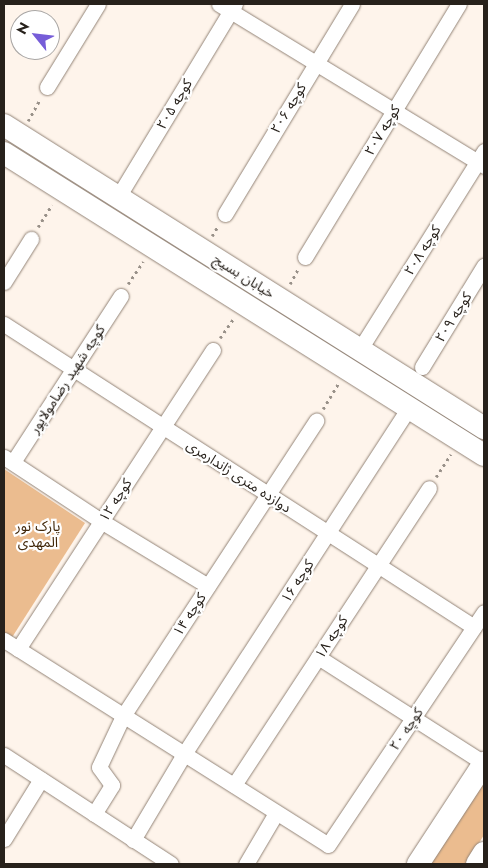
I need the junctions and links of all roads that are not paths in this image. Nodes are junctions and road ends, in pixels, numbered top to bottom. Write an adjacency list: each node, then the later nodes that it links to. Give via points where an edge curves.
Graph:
1 (98, 4): 6 (street)
2 (352, 4): 5 (street, ۲۰۶ کوچه)
3 (459, 4): 7 (street, ۲۰۷ کوچه)
4 (229, 6): 5 (street); 11 (street, ۲۰۵ کوچه)
5 (315, 62): 7 (street); 12 (street, ۲۰۶ کوچه)
6 (47, 87)
7 (394, 110): 10 (street); 15 (street, ۲۰۷ کوچه)
8 (12, 130): 11 (main road, خیابان بسیج)
9 (4, 153): 13 (main road, خیابان بسیج)
10 (482, 160): 20 (street, ۲۰۸ کوچه)
11 (118, 197): 13 (main road); 20 (main road, خیابان بسیج)
12 (225, 214)
13 (105, 217): 24 (main road, خیابان بسیج)
14 (30, 239): 17 (street)
15 (305, 257)
16 (484, 266): 22 (street, ۲۰۹ کوچه)
17 (4, 282)
18 (121, 296): 23 (street, کوچه شهید رضامولاپور)
19 (4, 324): 23 (street, دوازده متری ژاندارمری)
20 (360, 349): 24 (main road); 28 (main road, خیابان بسیج)
21 (213, 350): 27 (street, ۱۲ کوچه)
22 (422, 367)
23 (73, 369): 27 (street, دوازده متری ژاندارمری); 30 (street, کوچه شهید رضامولاپور)
24 (348, 370): 25 (main road, خیابان بسیج)
25 (409, 408): 29 (main road, خیابان بسیج); 34 (street, ۱۶ کوچه)
26 (316, 421): 32 (street, ‍‍ ۱۴ کوچه)
27 (163, 427): 32 (street, دوازده متری ژاندارمری); 33 (street, ۱۲ کوچه)
28 (484, 428)
29 (484, 455)
30 (8, 460): 33 (street)
31 (429, 488): 35 (street, ۱۸ کوچه)
32 (268, 494): 34 (street, دوازده متری ژاندارمری); 36 (street, ‍‍ ۱۴ کوچه)
33 (101, 521): 36 (street); 40 (street, ۱۲ کوچه)
34 (328, 533): 35 (street, دوازده متری ژاندارمری); 44 (street, ۱۶ کوچه)
35 (378, 565): 38 (street, دوازده متری ژاندارمری); 41 (street, ۱۸ کوچه)
36 (208, 586): 42 (street, ‍‍ ۱۴ کوچه)
37 (484, 612): 38 (street, ۲۰ کوچه)
38 (474, 627): 43 (street, ۲۰ کوچه)
39 (4, 640): 40 (street)
40 (18, 649): 42 (street)
41 (318, 657): 43 (street); 48 (street, ۱۸ کوچه)
42 (122, 716): 44 (street); 50 (street, ‍‍ ۱۴ کوچه, via 99,767 112,784)
43 (413, 719): 46 (street); 49 (street, ۲۰ کوچه, via 328,845)
44 (184, 754): 48 (street); 52 (street, ۱۶ کوچه)
45 (4, 755): 47 (street)
46 (484, 763): 56 (main road)
47 (41, 779): 50 (street); 51 (street)
48 (234, 785): 49 (street)
49 (276, 812): 55 (street)
50 (94, 814): 52 (street)
51 (4, 839)
52 (133, 840): 54 (street)
53 (484, 853): 57 (main road)
54 (171, 864)
55 (246, 864)
56 (418, 864)
57 (477, 864)

